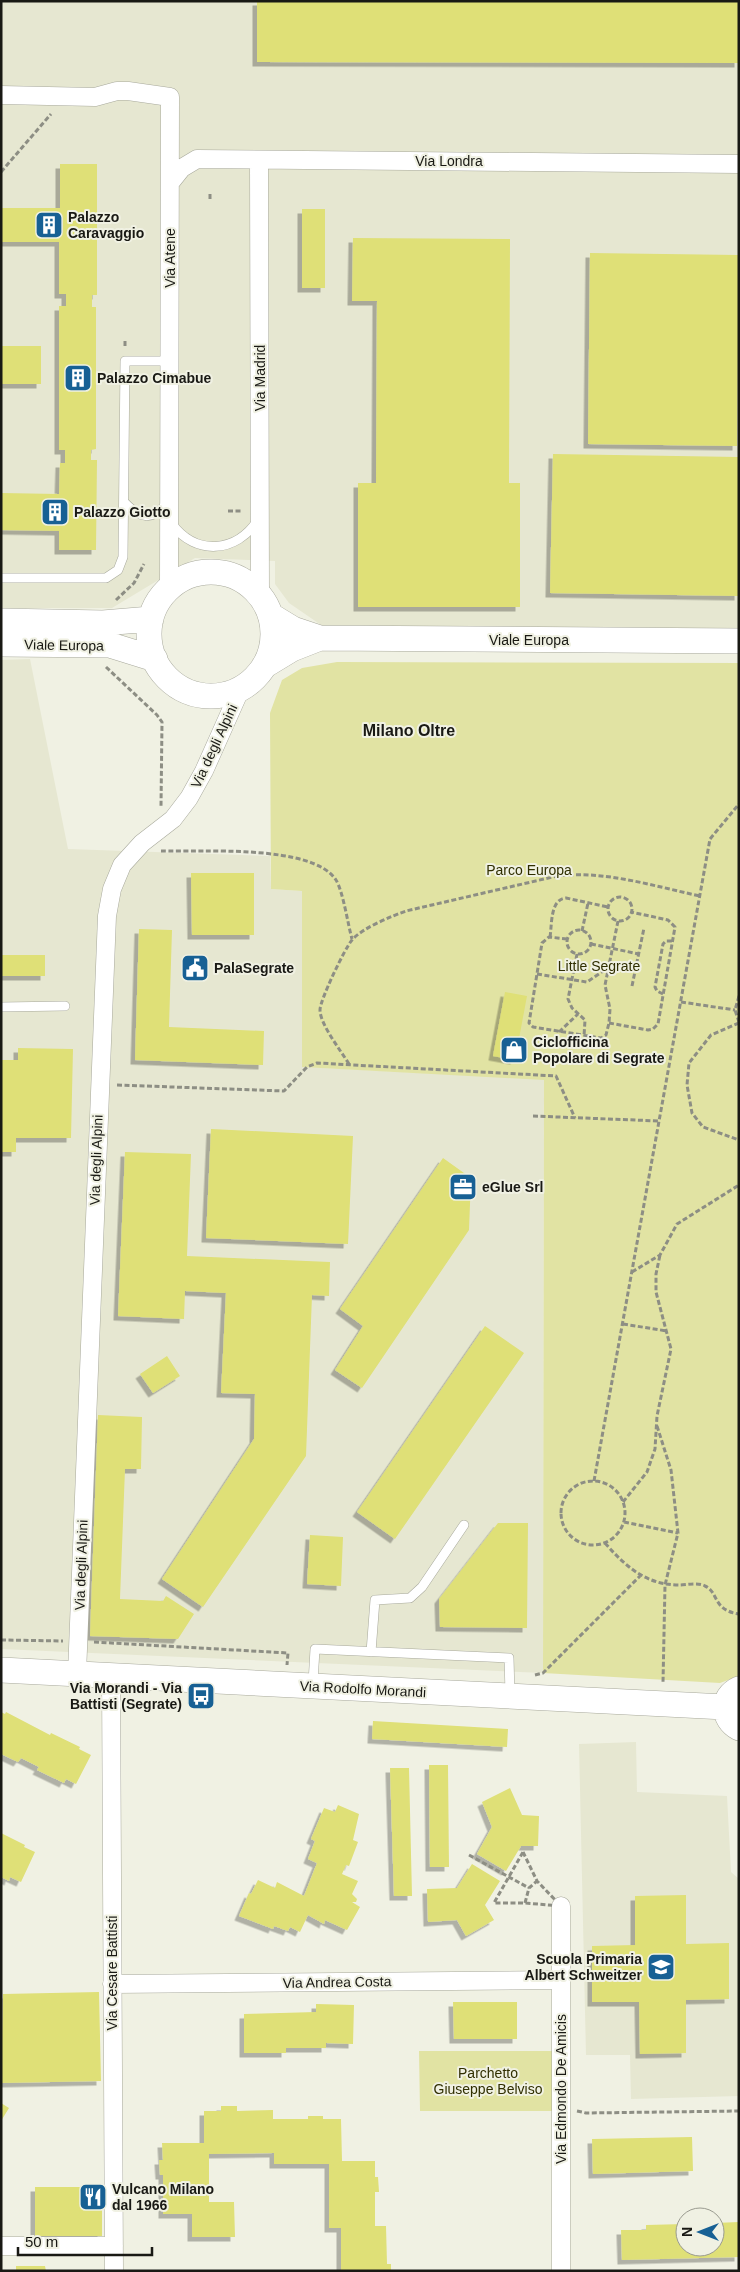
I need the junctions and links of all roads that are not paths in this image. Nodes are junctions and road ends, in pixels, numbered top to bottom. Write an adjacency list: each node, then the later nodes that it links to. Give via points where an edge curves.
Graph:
1 (1, 95): 2 (street, Via Atene, via 95,97 128,91 170,97)
2 (170, 137): 3 (street, via 183,151); 6 (street, Via Atene)
3 (197, 159): 4 (street, Via Londra); 6 (street, via 182,168)
4 (259, 160): 5 (street, Via Londra); 10 (street, Via Madrid)
5 (739, 164)
6 (170, 183): 7 (street, Via Atene)
7 (170, 361): 8 (street, Via Atene); 9 (lane, via 125,361)
8 (169, 501): 9 (lane, via 161,511 149,516 135,514); 11 (street, Via Atene)
9 (124, 502): 12 (lane, via 124,557 118,570 106,578)
10 (260, 516): 11 (lane, via 250,531 235,543 212,547 195,543 180,534); 14 (street, Via Madrid)
11 (169, 519): 13 (street, Via Atene)
12 (1, 578)
13 (169, 589): 14 (street, Viale Europa, via 190,576 216,572 240,579); 15 (street, Viale Europa)
14 (265, 605): 17 (street, Viale Europa, via 294,629); 21 (street, Viale Europa, via 272,641)
15 (151, 619): 16 (street, Viale Europa, via 103,623); 20 (street, Viale Europa, via 150,639)
16 (1, 621)
17 (320, 638): 18 (street, Viale Europa); 21 (street, Viale Europa, via 292,649)
18 (739, 641)
19 (1, 644): 20 (street, Viale Europa, via 110,645)
20 (155, 659): 22 (street, Viale Europa, via 170,680 191,693 217,696)
21 (264, 666): 22 (street, Viale Europa)
22 (241, 688): 28 (street, Via degli Alpini, via 189,798 173,819 142,843 122,865 112,889 107,916)
23 (65, 1006): 24 (lane)
24 (1, 1007)
25 (464, 1525): 26 (lane, via 422,1587 410,1598 375,1600)
26 (372, 1652): 30 (lane, via 315,1649); 31 (lane, via 509,1658)
27 (1, 1670): 28 (street, Via Rodolfo Morandi)
28 (77, 1674): 29 (street, Via Rodolfo Morandi)
29 (111, 1676): 30 (street, Via Rodolfo Morandi); 35 (street, Via Cesare Battisti)
30 (312, 1686): 31 (street, Via Rodolfo Morandi)
31 (510, 1689): 32 (street, Via Rodolfo Morandi)
32 (734, 1708)
33 (561, 1906): 34 (street, Via Edmondo De Amicis)
34 (561, 1980): 35 (street, Via Andrea Costa); 39 (street, Via Edmondo De Amicis)
35 (112, 1984): 37 (street, Via Cesare Battisti)
36 (1, 2246): 37 (street)
37 (114, 2246): 38 (street, Via Cesare Battisti)
38 (114, 2271)
39 (561, 2271)

